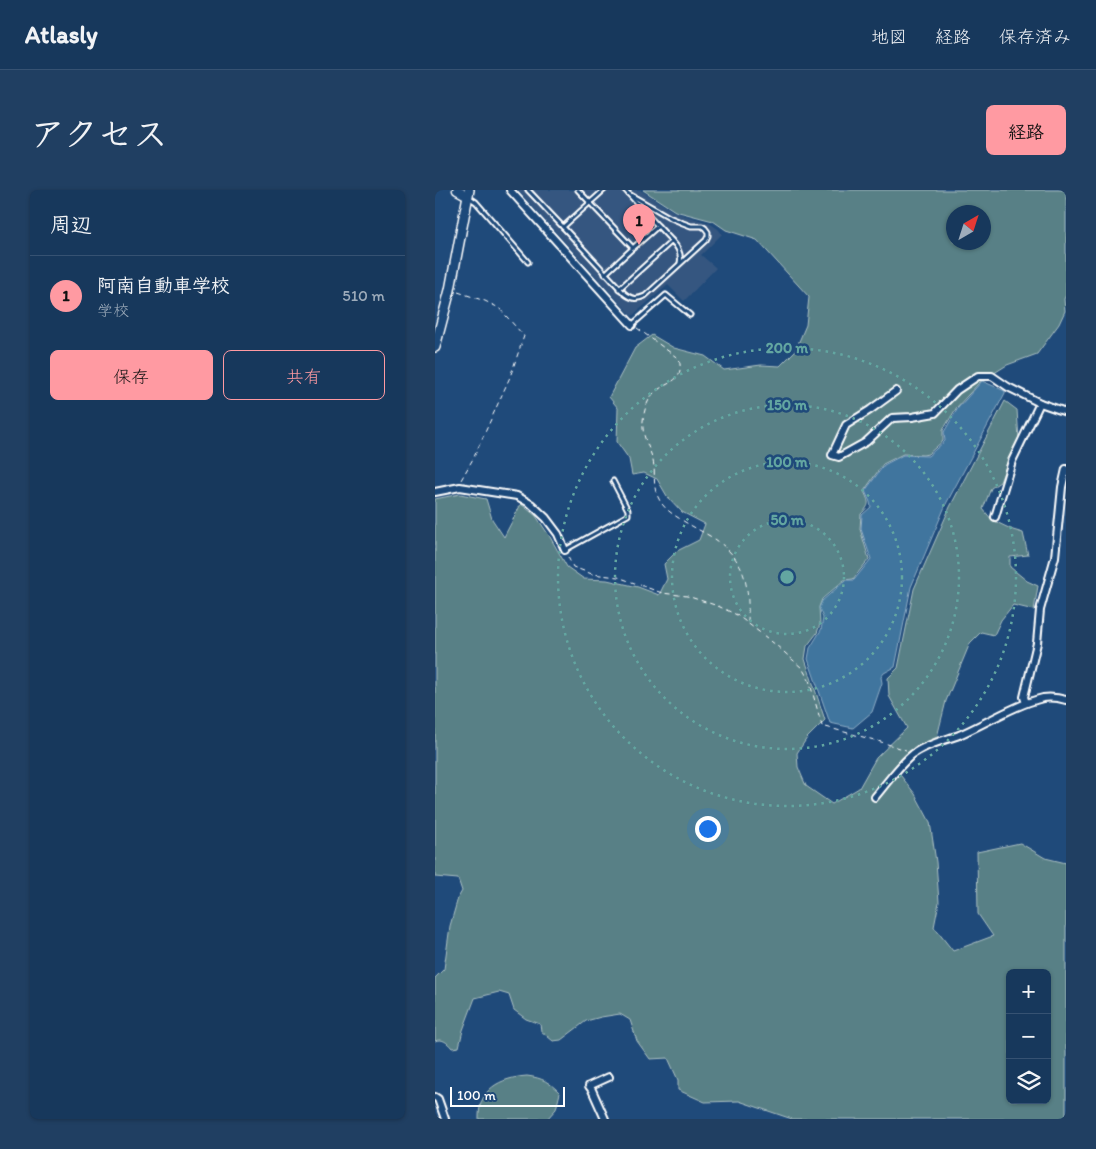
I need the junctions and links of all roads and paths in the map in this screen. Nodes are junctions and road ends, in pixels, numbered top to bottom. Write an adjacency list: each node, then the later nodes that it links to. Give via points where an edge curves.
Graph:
1 (457, 190): 7 (street)
2 (510, 190): 20 (street)
3 (528, 190): 11 (lane)
4 (578, 190): 9 (lane)
5 (604, 190): 9 (lane)
6 (625, 190): 8 (lane)
7 (468, 193): 14 (lane); 18 (main road)
8 (629, 194): 10 (lane); 15 (lane, via 671,218 702,226 708,232 706,240)
9 (590, 203): 11 (lane); 13 (lane)
10 (658, 226): 12 (lane); 13 (lane)
11 (563, 227): 16 (lane)
12 (672, 241): 15 (lane, via 681,257); 17 (lane)
13 (633, 248): 16 (lane)
14 (528, 262)
15 (677, 267): 17 (lane, via 640,298 630,298)
16 (605, 274): 17 (lane)
17 (619, 289)
18 (450, 290): 21 (main road); 27 (path, via 499,308 524,336 510,377 459,483)
19 (690, 315): 20 (lane, via 666,295)
20 (632, 325): 31 (path, via 680,362 675,380 655,392 644,413 642,428 654,466 654,489 665,509 726,548 742,569 749,602)
21 (435, 346)
22 (896, 391): 23 (street, via 846,425 833,456 839,457 866,442 892,418 935,413 957,390 978,376 992,376)
23 (1040, 403): 24 (street); 29 (street, via 1012,461)
24 (1066, 412)
25 (1066, 469): 33 (street, via 1055,557 1040,610)
26 (613, 481): 30 (lane, via 629,510 628,515)
27 (460, 487): 28 (street); 30 (street, via 517,496 531,504 558,534)
28 (435, 492)
29 (995, 517)
30 (565, 550): 31 (path, via 573,567 718,606)
31 (748, 624): 34 (path, via 802,668 809,680 822,726)
32 (1066, 700): 33 (street, via 1045,698)
33 (1026, 703): 34 (street)
34 (914, 753): 35 (street)
35 (875, 797)
36 (609, 1077): 39 (street, via 589,1086)
37 (435, 1098): 38 (street)
38 (445, 1119)
39 (605, 1119)

